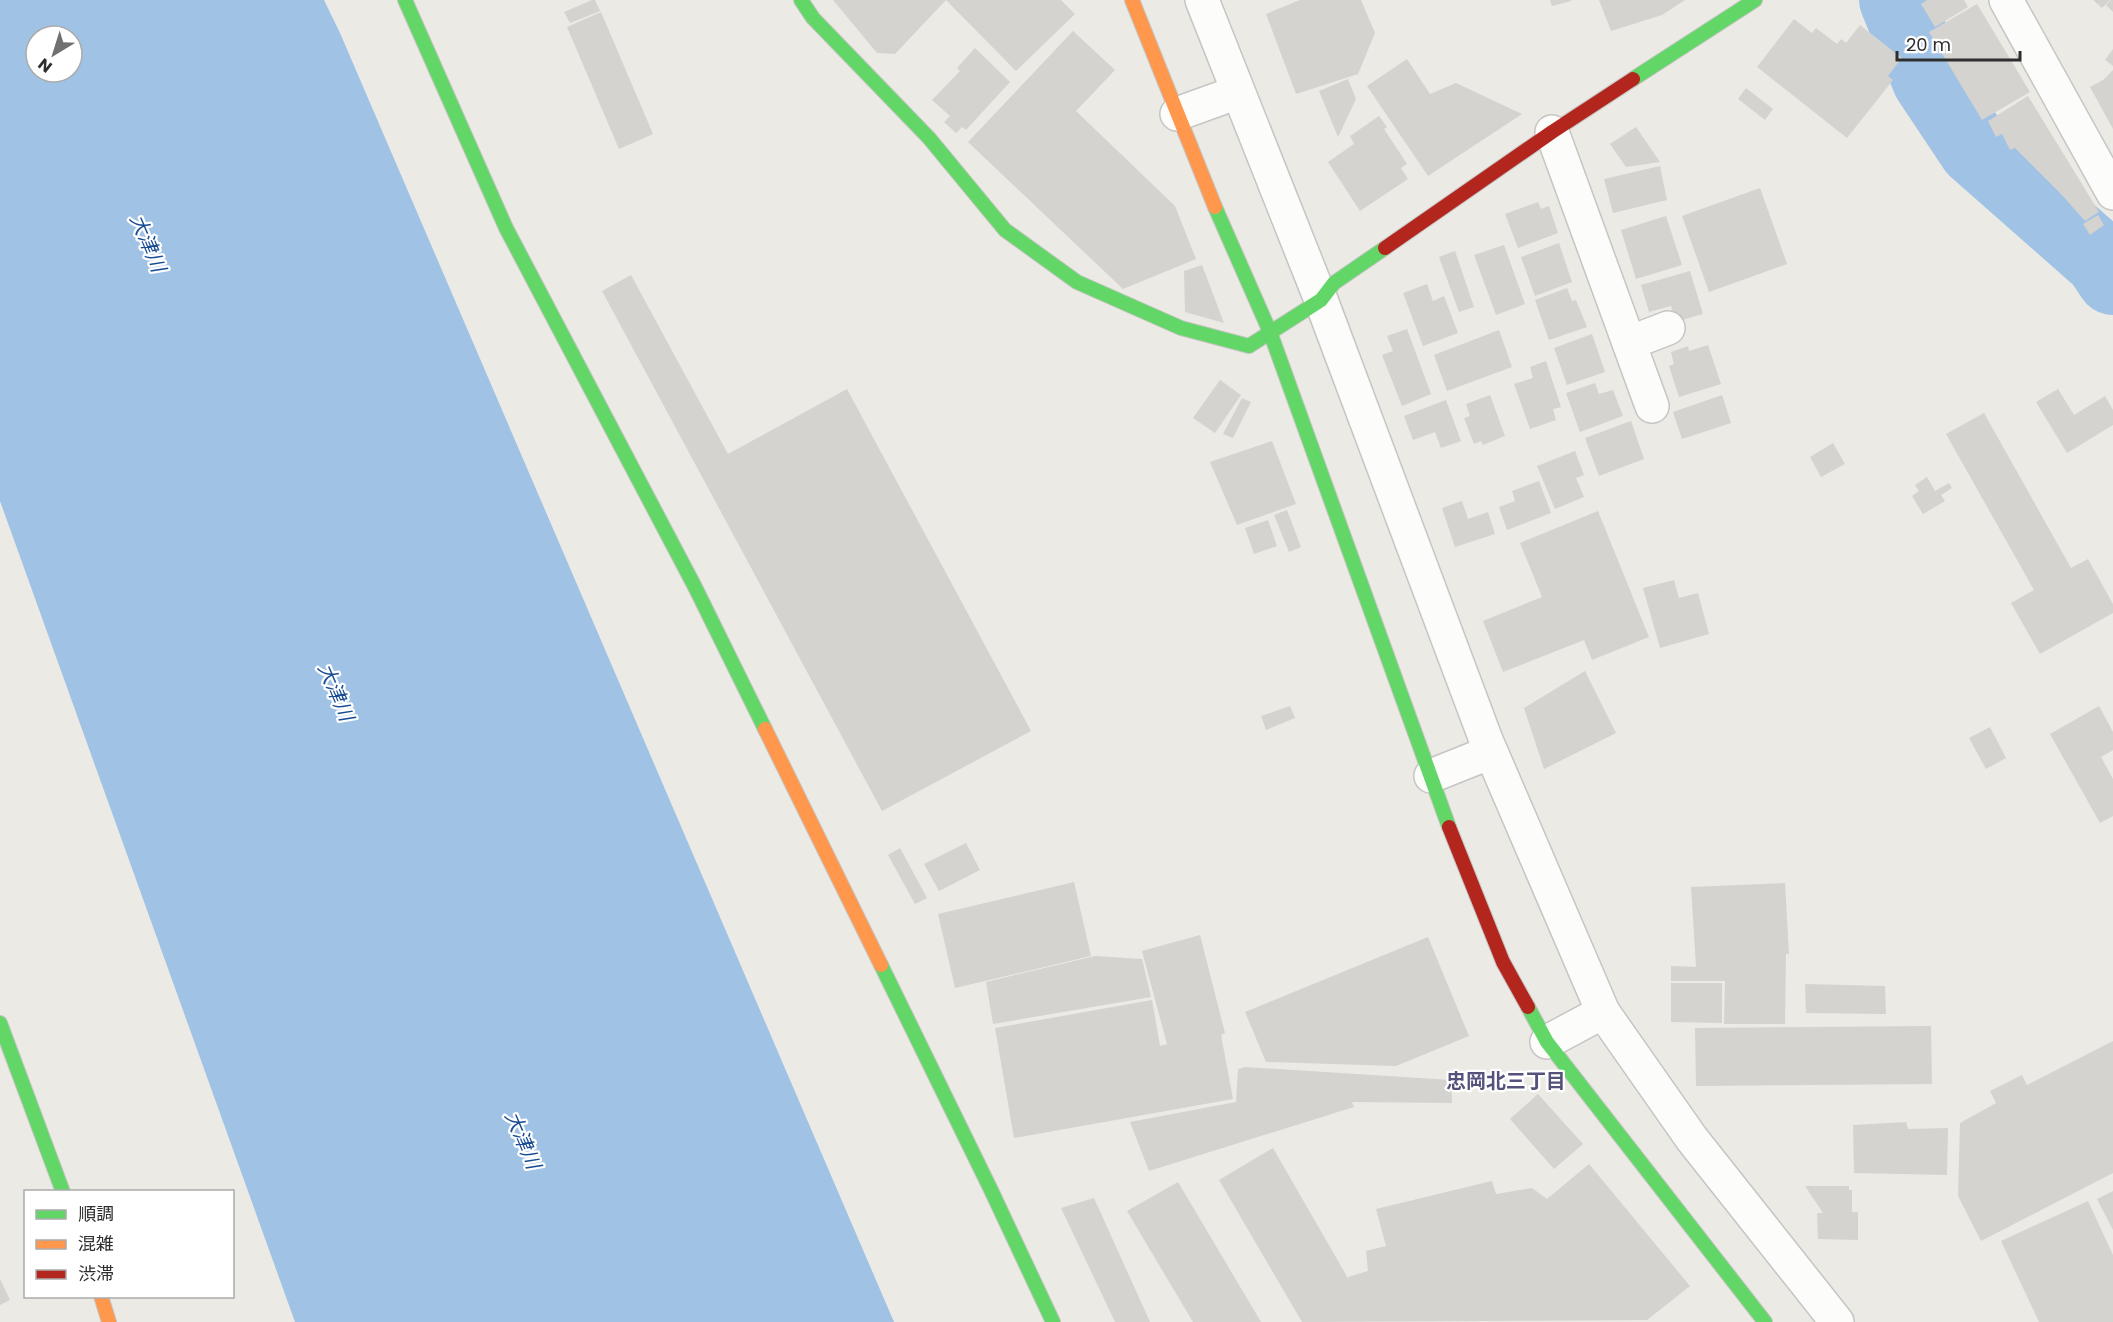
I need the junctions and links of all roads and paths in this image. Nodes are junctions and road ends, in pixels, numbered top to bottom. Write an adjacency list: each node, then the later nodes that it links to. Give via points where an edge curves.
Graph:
1 (405, 0): 24 (street, via 506,228 695,587)
2 (801, 0): 13 (street, via 813,18 929,138 1005,230 1077,282 1181,328 1249,346)
3 (1132, 0): 8 (street)
4 (1202, 0): 7 (street)
5 (1755, 0): 9 (street)
6 (2006, 0): 10 (street)
7 (1239, 92): 8 (street); 11 (street)
8 (1177, 114): 13 (street)
9 (1552, 132): 11 (street, via 1334,283); 14 (street)
10 (2113, 193)
11 (1321, 300): 13 (street); 16 (street)
12 (1668, 328): 14 (street)
13 (1270, 332): 17 (street)
14 (1629, 343): 15 (street)
15 (1652, 406)
16 (1491, 752): 17 (street); 18 (street)
17 (1431, 776): 20 (street, via 1503,962)
18 (1604, 1012): 20 (street); 26 (street, via 1692,1139)
19 (0, 1023): 21 (street)
20 (1547, 1042): 25 (street)
21 (63, 1190)
22 (102, 1298): 23 (street)
23 (110, 1322)
24 (1053, 1322)
25 (1765, 1322)
26 (1837, 1322)

